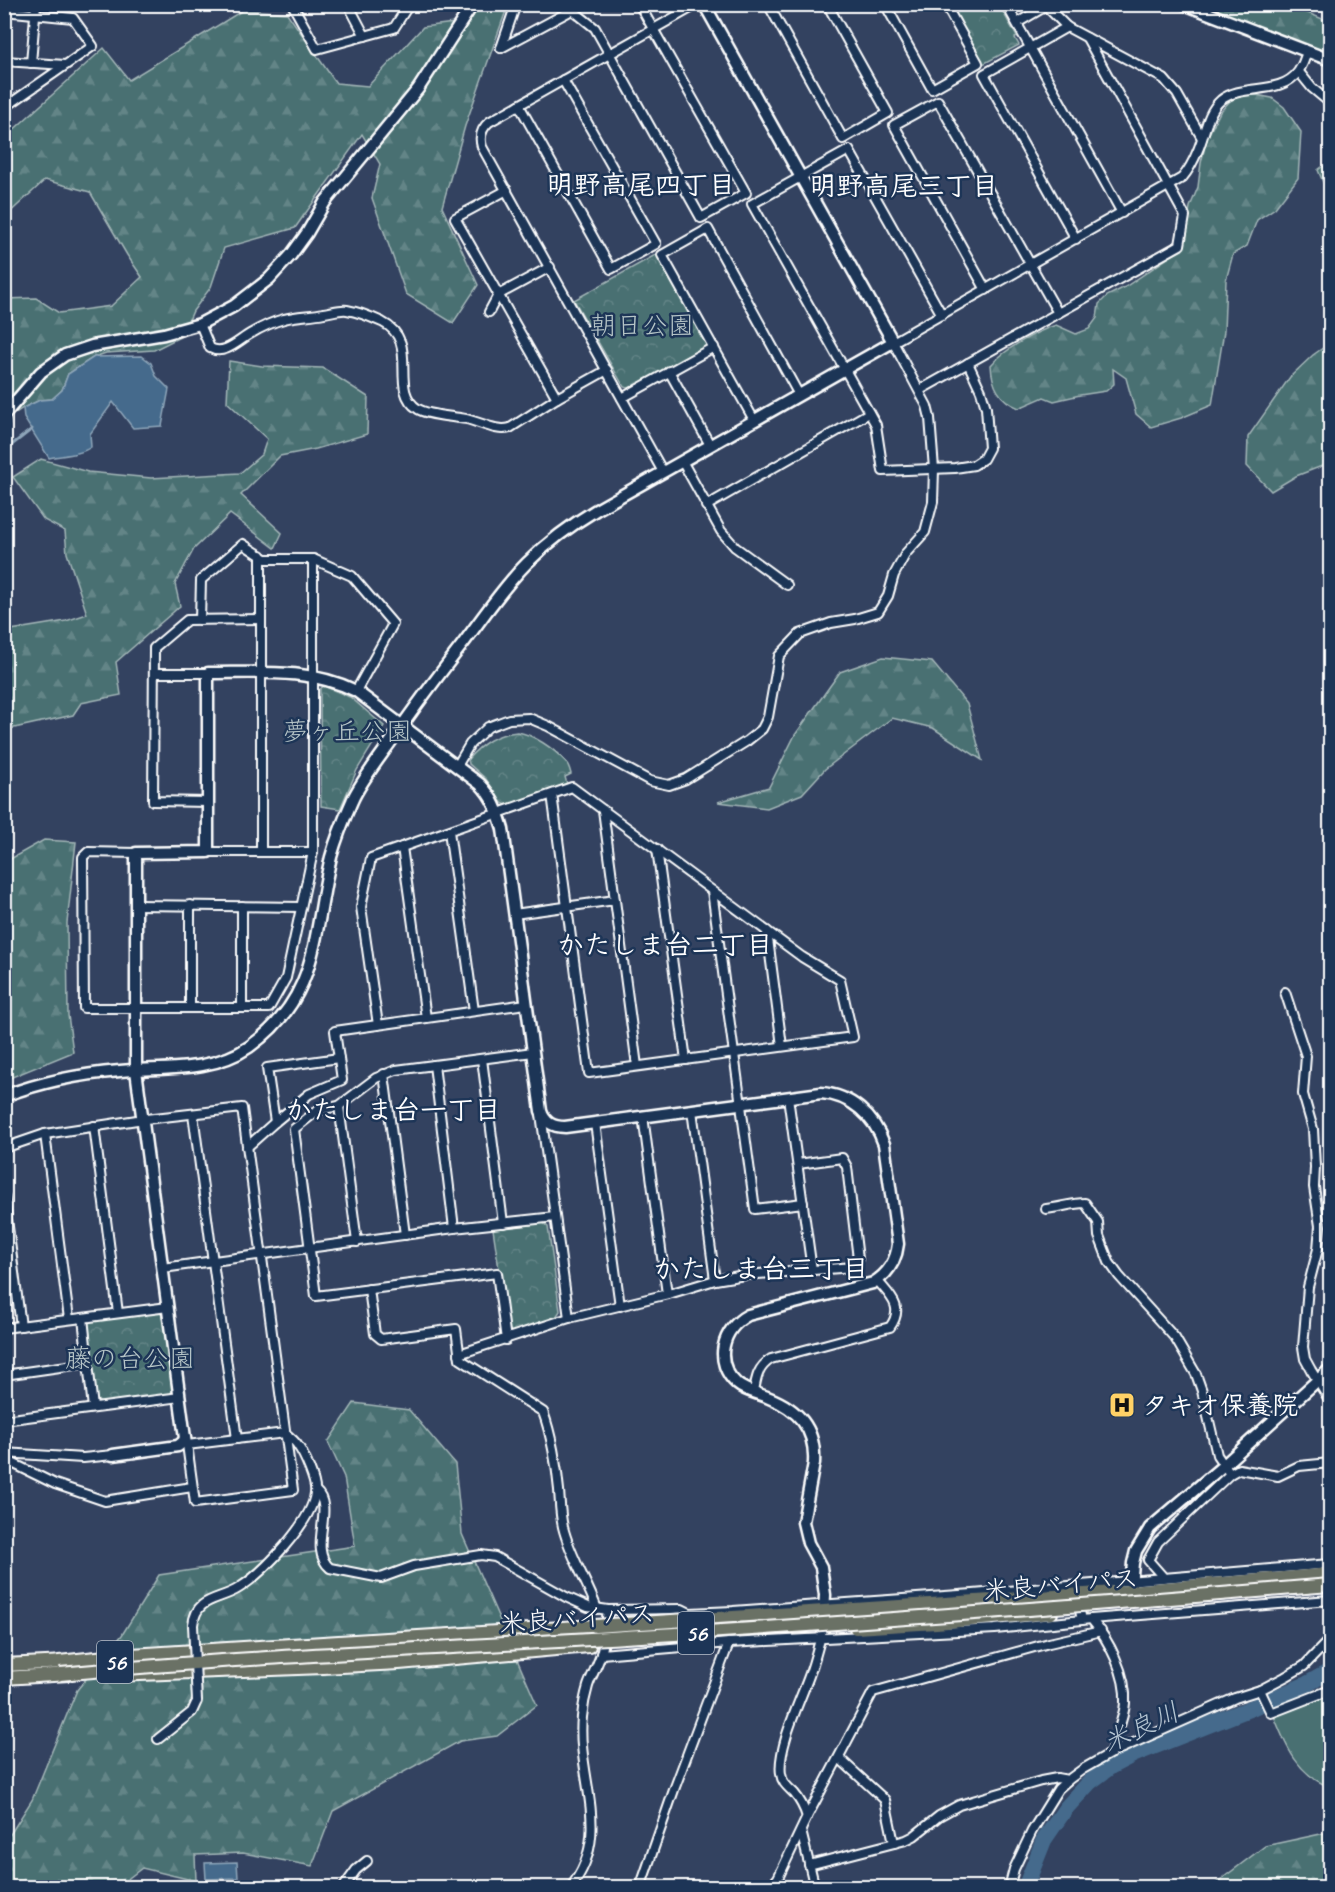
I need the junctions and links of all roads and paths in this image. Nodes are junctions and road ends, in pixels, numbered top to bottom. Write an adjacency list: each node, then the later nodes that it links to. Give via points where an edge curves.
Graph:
1 (36, 4): 18 (street)
2 (292, 4): 22 (street, via 317,48)
3 (348, 4): 22 (street)
4 (472, 4): 49 (street, via 418,89 325,202 291,255 250,294)
5 (516, 4): 16 (street, via 501,48)
6 (639, 4): 21 (street)
7 (698, 4): 21 (street)
8 (704, 4): 37 (street)
9 (768, 4): 10 (street, via 843,139 888,113)
10 (827, 4)
11 (885, 4): 12 (street, via 932,89 978,63)
12 (945, 4)
13 (1006, 4): 19 (street)
14 (1184, 4): 25 (street)
15 (408, 6): 22 (street, via 394,28)
16 (568, 7): 26 (street, via 595,28)
17 (4, 12): 18 (street)
18 (35, 14): 29 (street); 30 (street, via 73,18 93,46)
19 (1017, 23): 20 (street, via 1046,6); 24 (street)
20 (1067, 27): 23 (street); 24 (street)
21 (653, 30): 26 (street); 26 (street, via 746,193 701,218)
22 (365, 36)
23 (1087, 38): 36 (street, via 1170,84); 38 (street)
24 (1030, 48): 40 (street); 41 (street, via 984,74)
25 (1307, 51): 27 (street); 31 (street)
26 (609, 54): 32 (street)
27 (1330, 60)
28 (4, 61): 29 (street)
29 (31, 63): 30 (street)
30 (65, 65): 35 (street)
31 (1299, 72): 33 (street); 36 (street, via 1284,82 1239,91 1222,99 1212,112)
32 (563, 80): 34 (street); 34 (street, via 656,244 611,269)
33 (1330, 103)
34 (519, 105): 39 (street, via 489,122 481,135 482,147)
35 (4, 108)
36 (1203, 138): 38 (street, via 1188,171)
37 (800, 177): 48 (street, via 849,150); 50 (street); 53 (street, via 752,204)
38 (1170, 186): 40 (street); 47 (street, via 1185,216 1180,245)
39 (507, 190): 43 (street); 45 (street, via 455,218)
40 (1122, 213): 41 (street)
41 (1076, 239): 42 (street)
42 (1031, 264): 44 (street); 44 (street, via 938,101 894,125); 47 (street)
43 (550, 267): 45 (street); 54 (street)
44 (986, 290): 48 (street)
45 (498, 295): 46 (street); 58 (street)
46 (489, 312)
47 (1058, 313): 52 (street)
48 (942, 315): 50 (street)
49 (200, 324): 58 (street, via 210,348 217,351 285,318 350,310 383,322 397,333 406,396 425,413 507,430); 61 (street, via 65,355 41,372)
50 (893, 342): 53 (street); 56 (street)
51 (714, 347): 55 (street); 57 (street, via 663,255 708,229); 62 (street)
52 (968, 363): 56 (street); 65 (street, via 986,408 989,448 974,465)
53 (845, 369): 57 (street); 60 (street)
54 (607, 370): 58 (street); 59 (street)
55 (669, 371): 59 (street); 63 (street)
56 (920, 390): 65 (street, via 930,418)
57 (799, 395): 62 (street)
58 (557, 398)
59 (622, 398): 66 (street)
60 (869, 413): 65 (street, via 876,425 883,471); 67 (street)
61 (4, 415)
62 (754, 420): 63 (street)
63 (710, 445): 64 (street)
64 (682, 461): 66 (street); 67 (street)
65 (934, 469): 79 (street, via 933,502 925,532 906,553 878,612 801,634 779,656 768,717 762,729 686,779 669,784 650,781 530,718 509,719 488,727 470,744)
66 (663, 472): 78 (street, via 573,524 527,563)
67 (706, 506): 70 (street, via 735,547)
68 (261, 555): 69 (street, via 266,559); 71 (street); 72 (street, via 243,544 201,580)
69 (313, 559): 76 (street); 77 (street, via 352,576 393,624)
70 (787, 585)
71 (261, 619): 72 (street); 75 (street)
72 (200, 620): 73 (street, via 187,620 154,648)
73 (154, 673): 74 (street); 81 (street, via 153,801)
74 (208, 673): 75 (street); 81 (street)
75 (261, 673): 76 (street); 88 (street)
76 (313, 676): 77 (street); 89 (street)
77 (356, 691): 78 (street)
78 (402, 724): 79 (street); 116 (street, via 353,798 332,856 310,964 287,1010 254,1044 219,1062)
79 (457, 766): 83 (street, via 492,798)
80 (552, 794): 82 (street, via 572,787); 83 (street); 96 (street)
81 (208, 802): 87 (street)
82 (603, 810): 86 (street); 92 (street)
83 (499, 813): 84 (street); 98 (street)
84 (449, 831): 85 (street); 105 (street)
85 (402, 847): 106 (street); 107 (street, via 371,858 361,907)
86 (657, 849): 91 (street); 113 (street)
87 (208, 852): 88 (street); 90 (street)
88 (261, 852): 89 (street)
89 (313, 852): 97 (street)
90 (136, 853): 93 (street); 102 (street, via 88,852 83,857 84,1008)
91 (712, 891): 99 (street); 110 (street)
92 (615, 900): 96 (street); 115 (street)
93 (136, 905): 94 (street); 102 (street)
94 (190, 906): 95 (street); 104 (street)
95 (242, 906): 97 (street); 103 (street)
96 (567, 906): 98 (street); 115 (street, via 589,1073)
97 (301, 907): 103 (street, via 286,978 269,1008)
98 (514, 914): 101 (street)
99 (767, 931): 108 (street); 108 (street, via 840,980 853,1037)
100 (1286, 992): 164 (street, via 1306,1056 1303,1094 1313,1129 1314,1187 1320,1226 1308,1287 1303,1347 1305,1359)
101 (526, 1004): 105 (street); 109 (street)
102 (136, 1007): 104 (street); 116 (street)
103 (242, 1007): 104 (street)
104 (190, 1008)
105 (474, 1011): 106 (street)
106 (426, 1018): 107 (street)
107 (378, 1025): 111 (street, via 335,1031)
108 (782, 1046): 110 (street)
109 (533, 1052): 112 (street); 123 (street)
110 (734, 1053): 113 (street); 120 (street)
111 (339, 1058): 127 (street, via 342,1080 309,1094); 127 (street, via 267,1068)
112 (482, 1059): 114 (street); 138 (street)
113 (686, 1060): 115 (street)
114 (434, 1065): 117 (street); 139 (street)
115 (637, 1066)
116 (136, 1070): 118 (street, via 61,1079); 126 (street)
117 (384, 1074): 121 (street); 140 (street)
118 (4, 1096)
119 (788, 1097): 120 (street); 133 (street); 148 (street, via 821,1093 843,1098 861,1109 879,1132 898,1245 893,1264)
120 (741, 1103): 122 (street); 135 (street, via 755,1209)
121 (339, 1106): 141 (street); 142 (street, via 318,1110 294,1129)
122 (692, 1110): 125 (street); 147 (street)
123 (541, 1111): 128 (street, via 557,1127); 137 (street)
124 (193, 1114): 126 (street); 131 (street, via 242,1108); 144 (street)
125 (643, 1116): 128 (street); 150 (street)
126 (143, 1120): 129 (street); 145 (street)
127 (275, 1122): 131 (street)
128 (596, 1123): 151 (street)
129 (94, 1126): 130 (street); 153 (street)
130 (45, 1134): 132 (street); 156 (street)
131 (247, 1147): 143 (street)
132 (4, 1148)
133 (798, 1164): 135 (street); 146 (street, via 842,1158 847,1167 858,1259 854,1268)
134 (4, 1196): 157 (street)
135 (803, 1203): 146 (street)
136 (1046, 1209): 178 (street, via 1085,1203 1090,1210 1098,1222 1109,1262 1174,1338 1196,1374 1217,1455)
137 (555, 1217): 138 (street); 155 (street)
138 (503, 1223): 139 (street)
139 (454, 1228): 140 (street)
140 (405, 1235): 141 (street)
141 (357, 1242): 142 (street)
142 (310, 1248): 143 (street); 149 (street, via 316,1296)
143 (262, 1255): 144 (street); 171 (street)
144 (213, 1262): 145 (street); 172 (street)
145 (163, 1268): 152 (street)
146 (812, 1270): 147 (street)
147 (715, 1280): 150 (street)
148 (877, 1280): 165 (street, via 897,1307 890,1327 771,1359 759,1372); 165 (street, via 748,1315 735,1324 723,1346 725,1365 736,1383)
149 (369, 1289): 159 (street, via 497,1273); 160 (street, via 375,1334 381,1339 456,1329)
150 (668, 1294): 151 (street)
151 (620, 1306): 155 (street)
152 (168, 1307): 153 (street); 167 (street)
153 (118, 1313): 154 (street)
154 (83, 1318): 156 (street); 161 (street)
155 (569, 1318): 159 (street)
156 (69, 1320): 157 (street)
157 (21, 1326): 158 (street)
158 (4, 1328)
159 (506, 1340): 160 (street)
160 (459, 1354): 191 (street, via 460,1359 543,1412 559,1486 563,1528)
161 (88, 1363): 163 (street); 168 (street)
162 (1330, 1370): 164 (street)
163 (4, 1375)
164 (1319, 1382): 166 (street); 178 (street)
165 (754, 1392): 190 (street, via 784,1404 801,1418 810,1434 814,1463 803,1530 821,1567)
166 (1329, 1396)
167 (180, 1397): 168 (street); 170 (street)
168 (93, 1408): 169 (street)
169 (4, 1420)
170 (185, 1431): 173 (street); 175 (street, via 184,1441 178,1446)
171 (285, 1433): 172 (street); 179 (street, via 293,1490 195,1503); 180 (street, via 298,1445)
172 (237, 1439): 173 (street)
173 (187, 1445): 179 (street)
174 (4, 1453): 175 (street, via 83,1458)
175 (113, 1455)
176 (4, 1459): 179 (street, via 56,1484 105,1501)
177 (1330, 1463): 178 (street, via 1299,1466 1278,1476)
178 (1227, 1469): 183 (street, via 1158,1542 1148,1560); 185 (street, via 1144,1534 1136,1551)
179 (192, 1487)
180 (316, 1491): 191 (street, via 323,1508 320,1552 330,1568 381,1578 414,1566 481,1554 495,1557 566,1597); 205 (street, bridge, via 306,1517 257,1575 237,1590 200,1605 194,1614 197,1701 192,1712)
181 (1330, 1564): 183 (street)
182 (1330, 1574): 185 (main road, via 1184,1586)
183 (1163, 1577): 185 (street)
184 (1330, 1580): 201 (main road, 米良バイパス / 56, bridge, via 987,1608)
185 (1130, 1585): 189 (street); 190 (main road)
186 (1330, 1585): 201 (main road, 米良バイパス / 56, bridge, via 710,1632 171,1665)
187 (1330, 1591): 189 (main road)
188 (1330, 1600): 194 (street)
189 (1131, 1606): 193 (main road)
190 (824, 1607): 192 (street, via 690,1613 682,1609); 196 (street); 201 (main road, bridge, via 687,1620 115,1656)
191 (597, 1609): 192 (street)
192 (608, 1610): 199 (street)
193 (1081, 1615): 194 (street); 196 (main road)
194 (1091, 1619): 195 (street)
195 (1101, 1631): 206 (street, via 1116,1659 1125,1693); 207 (street, via 873,1692)
196 (822, 1634): 198 (street); 201 (main road, via 687,1639 323,1667 161,1673); 209 (street, via 781,1762 785,1785 804,1806)
197 (1330, 1639): 204 (street, via 1304,1666)
198 (729, 1643): 199 (street); 216 (street)
199 (601, 1654): 215 (street, via 587,1688 582,1720 592,1823 589,1852)
200 (4, 1665): 201 (main road, 米良バイパス / 56)
201 (60, 1668): 202 (main road, 米良バイパス / 56)
202 (4, 1678)
203 (1330, 1690): 204 (street, via 1271,1713)
204 (1261, 1692): 206 (street, via 1234,1698)
205 (158, 1739)
206 (1111, 1752): 208 (street)
207 (839, 1758): 209 (street); 211 (street, via 885,1800)
208 (1068, 1780): 211 (street, via 1041,1781 959,1805 914,1836); 219 (street, via 1032,1831)
209 (807, 1817): 210 (street)
210 (801, 1831): 213 (street); 217 (street, via 778,1878)
211 (894, 1843): 213 (street)
212 (367, 1861): 214 (street)
213 (809, 1865): 218 (street)
214 (343, 1887)
215 (570, 1887)
216 (640, 1887)
217 (769, 1887)
218 (815, 1887)
219 (1009, 1887)

